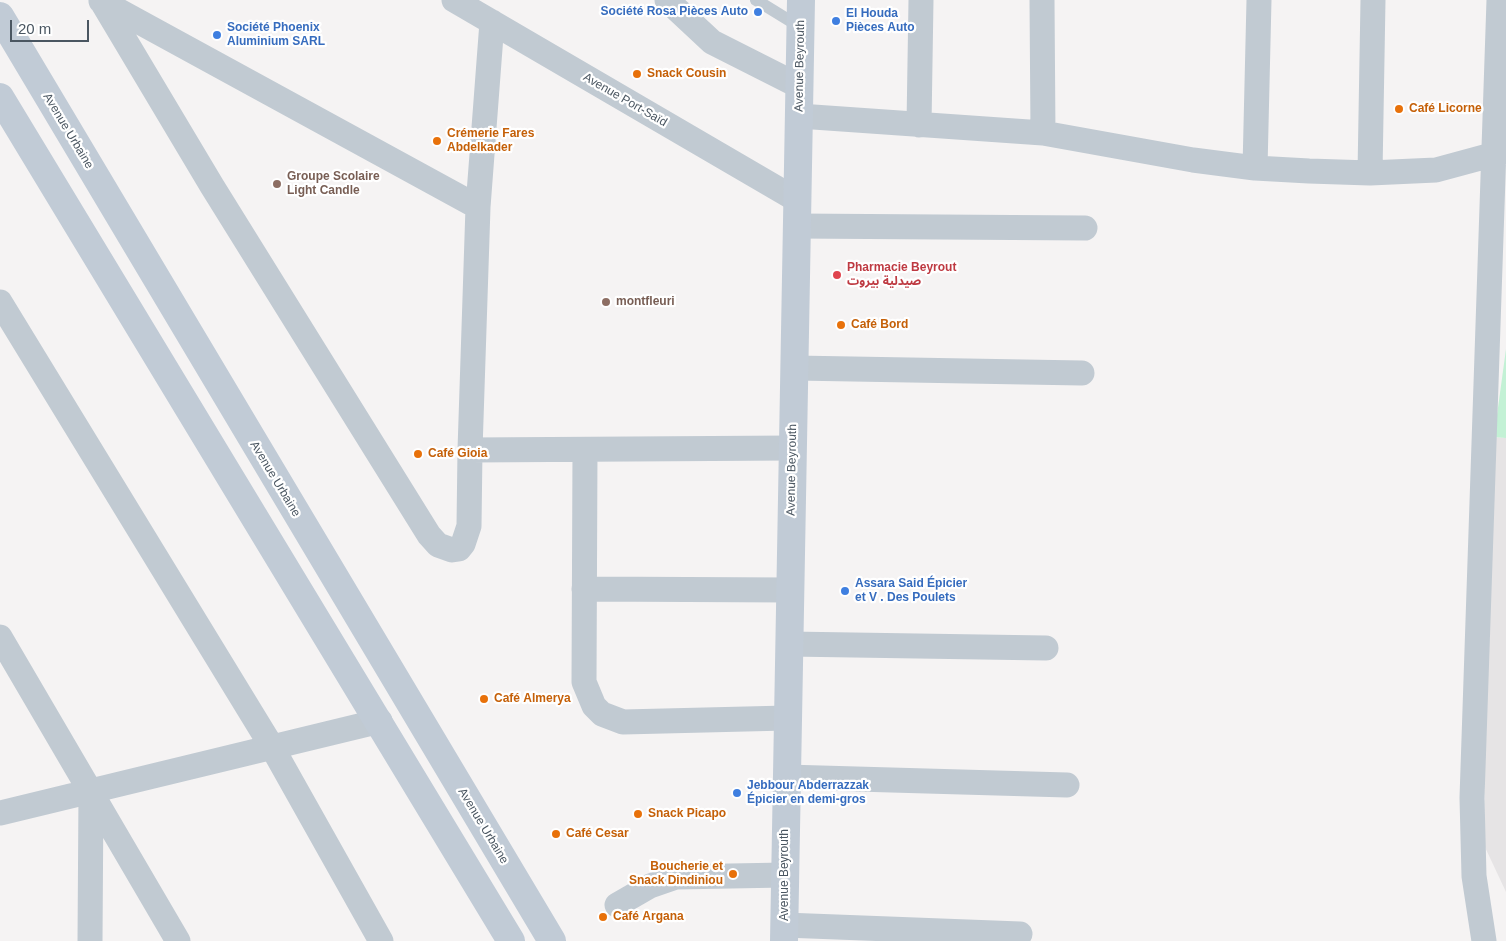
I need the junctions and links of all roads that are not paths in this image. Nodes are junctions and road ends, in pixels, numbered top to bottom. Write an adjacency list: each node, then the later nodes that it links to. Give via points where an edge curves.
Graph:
1 (101, 0): 22 (street); 29 (street, via 212,186 430,535 438,545 452,550 459,549 468,536)
2 (454, 0): 12 (street, Avenue Port-Saïd)
3 (667, 0): 14 (street, via 712,42)
4 (756, 0): 13 (lane)
5 (801, 0): 13 (street, Avenue Beyrouth)
6 (921, 0): 17 (street)
7 (1042, 0): 18 (street)
8 (1259, 0): 20 (street)
9 (1373, 0): 21 (street)
10 (1499, 0): 19 (street)
11 (0, 16): 51 (street, Avenue Urbaine)
12 (492, 22): 22 (street); 23 (street, Avenue Port-Saïd)
13 (800, 27): 14 (street, Avenue Beyrouth)
14 (799, 86): 16 (street, Avenue Beyrouth)
15 (0, 97): 37 (street)
16 (799, 116): 17 (street); 23 (street, Avenue Beyrouth)
17 (918, 125): 18 (street)
18 (1043, 133): 20 (street)
19 (1500, 153): 21 (street, via 1436,170); 52 (street, via 1472,798 1474,876)
20 (1255, 168): 21 (street)
21 (1370, 172)
22 (478, 207): 29 (street)
23 (797, 213): 24 (street); 26 (street, Avenue Beyrouth)
24 (1085, 228)
25 (0, 302): 38 (street)
26 (794, 368): 27 (street); 28 (street, Avenue Beyrouth)
27 (1082, 373)
28 (792, 448): 30 (street); 32 (street, Avenue Beyrouth)
29 (470, 450): 30 (street)
30 (585, 450): 31 (street)
31 (584, 589): 32 (street); 36 (street, via 584,682 594,706 602,714 623,722)
32 (790, 590): 34 (street, Avenue Beyrouth)
33 (0, 637): 41 (street)
34 (789, 644): 35 (street); 36 (street, Avenue Beyrouth)
35 (1046, 648)
36 (787, 718): 39 (street, Avenue Beyrouth)
37 (380, 721): 38 (street); 50 (street)
38 (272, 748): 41 (street); 49 (street)
39 (786, 777): 40 (street); 43 (street, Avenue Beyrouth)
40 (1067, 785)
41 (91, 791): 42 (street); 47 (street); 48 (street)
42 (0, 812)
43 (785, 875): 44 (street, via 670,878); 45 (street, Avenue Beyrouth)
44 (617, 905)
45 (784, 933): 46 (street)
46 (1020, 934)
47 (90, 941)
48 (178, 941)
49 (381, 941)
50 (511, 941)
51 (552, 941)
52 (1484, 941)

